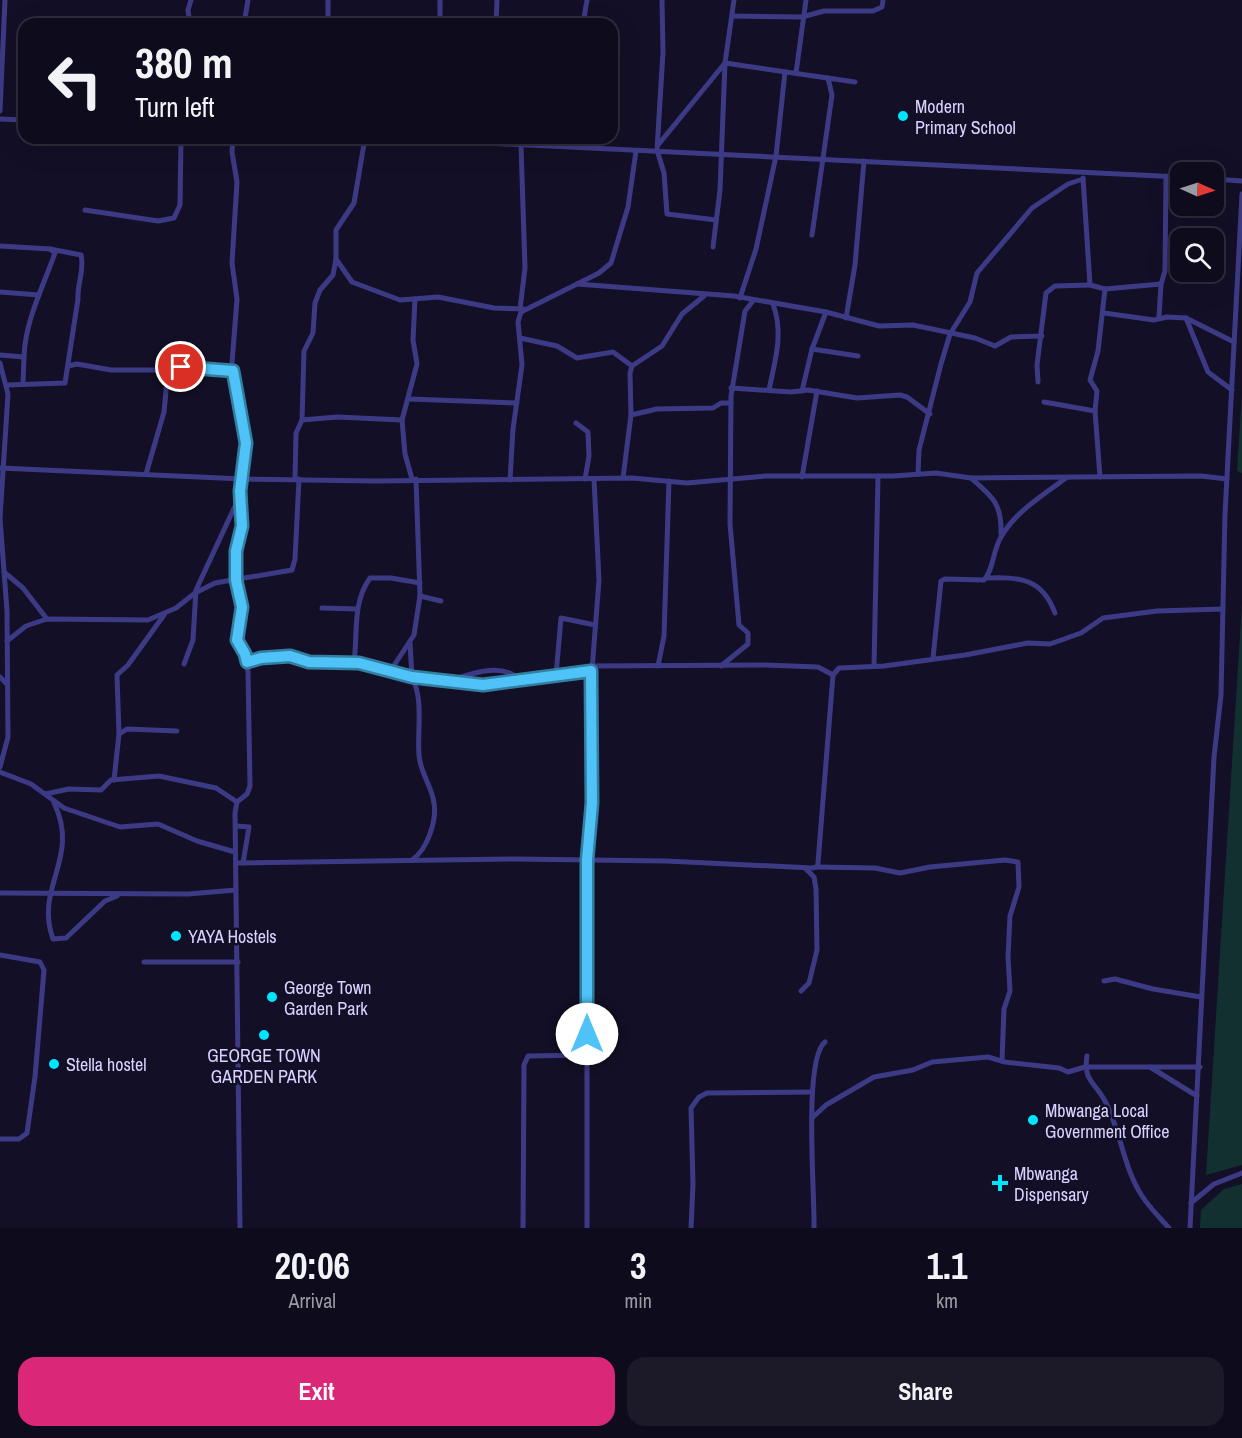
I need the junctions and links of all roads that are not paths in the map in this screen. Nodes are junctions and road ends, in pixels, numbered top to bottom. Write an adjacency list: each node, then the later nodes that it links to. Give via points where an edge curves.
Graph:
1 (5, 0): 20 (street)
2 (191, 0): 14 (street)
3 (248, 0): 15 (street)
4 (328, 0): 16 (street)
5 (440, 0): 17 (street)
6 (497, 0): 18 (street)
7 (587, 0): 19 (street)
8 (662, 0): 35 (street)
9 (734, 0): 12 (street)
10 (806, 0): 13 (street)
11 (884, 0): 13 (street, via 882,7 873,11 824,11)
12 (733, 16): 13 (street); 21 (street)
13 (802, 17): 23 (street)
14 (189, 18)
15 (245, 18)
16 (328, 18)
17 (440, 18)
18 (496, 18)
19 (584, 18)
20 (2, 36): 26 (street)
21 (725, 63): 22 (street); 35 (street); 37 (street)
22 (785, 72): 23 (street); 38 (street)
23 (796, 74): 24 (street)
24 (828, 78): 25 (street); 39 (street, via 832,95)
25 (855, 82)
26 (0, 111)
27 (0, 119): 28 (street)
28 (18, 120)
29 (181, 144): 48 (street, via 180,205 174,218 158,221)
30 (233, 144): 84 (street, via 237,182 232,263 237,299)
31 (364, 144): 54 (street, via 354,203 336,230)
32 (515, 144): 33 (street)
33 (521, 145): 34 (street); 66 (street, via 525,268)
34 (561, 146): 36 (street)
35 (657, 148): 36 (street); 37 (street); 49 (street, via 664,173 667,214)
36 (636, 151): 55 (street, via 628,207 614,258 606,268)
37 (719, 154): 38 (street); 49 (street)
38 (776, 156): 39 (street); 62 (street, via 756,249)
39 (821, 159): 40 (street); 50 (street)
40 (864, 161): 41 (street); 70 (street)
41 (1083, 171): 42 (street); 44 (street)
42 (1166, 176): 43 (street); 56 (street, via 1165,271)
43 (1170, 176)
44 (1083, 179): 57 (street); 72 (street, via 1068,184 1021,220 977,273 968,307)
45 (1224, 180): 46 (street)
46 (1242, 181)
47 (1242, 194): 75 (street)
48 (85, 210)
49 (716, 220): 52 (street)
50 (812, 235)
51 (0, 246): 53 (street)
52 (712, 246)
53 (50, 249): 60 (street, via 55,253); 81 (street, via 81,255 84,265 77,288)
54 (336, 259): 63 (street, via 352,282 400,300); 100 (street, via 332,277 315,303 313,333 304,351)
55 (577, 284): 61 (street); 66 (street)
56 (1161, 284): 58 (street); 69 (street)
57 (1090, 285): 58 (street); 73 (street, via 1054,286 1046,293)
58 (1105, 289): 68 (street)
59 (0, 292): 60 (street)
60 (39, 295): 79 (street, via 27,331)
61 (706, 295): 62 (street); 82 (street, via 682,314 662,346)
62 (740, 297): 64 (street)
63 (415, 299): 66 (street, via 452,298 494,309); 93 (street, via 413,340 417,364)
64 (753, 301): 65 (street); 88 (street, via 745,311)
65 (773, 304): 67 (street); 89 (street, via 778,318 779,347)
66 (522, 309): 74 (street, via 518,321)
67 (826, 312): 70 (street); 76 (street)
68 (1104, 313): 69 (street, via 1154,320); 97 (street, via 1090,380 1097,391)
69 (1160, 317): 71 (street)
70 (846, 318): 72 (street, via 879,326 913,325)
71 (1186, 318): 75 (street); 90 (street, via 1208,372)
72 (950, 334): 73 (street, via 995,346 1011,337); 98 (street)
73 (1041, 336): 85 (street)
74 (520, 338): 82 (street, via 557,346 577,358 613,352); 95 (street, via 522,365)
75 (1234, 342): 90 (street)
76 (812, 350): 78 (street); 91 (street)
77 (0, 355): 79 (street)
78 (858, 356)
79 (24, 357): 86 (street)
80 (0, 363): 87 (street)
81 (68, 366): 83 (street); 86 (street, via 64,383)
82 (632, 366): 99 (street)
83 (168, 370): 84 (street, via 192,367); 104 (street, via 164,412)
84 (233, 371): 115 (street, via 245,432)
85 (1038, 382)
86 (23, 383): 87 (street)
87 (7, 385): 103 (street)
88 (731, 388): 89 (street); 96 (street)
89 (769, 390): 91 (street)
90 (1232, 390): 118 (street)
91 (802, 391): 92 (street)
92 (817, 391): 98 (street, via 857,398 900,395); 107 (street)
93 (410, 399): 95 (street); 101 (street)
94 (1044, 402): 97 (street)
95 (517, 403): 119 (street)
96 (731, 403): 99 (street); 113 (street)
97 (1095, 411): 109 (street)
98 (930, 414): 105 (street, via 919,450)
99 (631, 415): 112 (street)
100 (302, 420): 101 (street); 110 (street, via 297,433)
101 (402, 420): 116 (street, via 405,454)
102 (576, 423): 117 (street, via 588,432)
103 (2, 468): 104 (street); 122 (street)
104 (146, 474): 115 (street)
105 (918, 474): 106 (street); 114 (street)
106 (878, 476): 107 (street); 146 (street)
107 (802, 477): 113 (street)
108 (1068, 477): 109 (street); 114 (street); 123 (street, via 1030,505)
109 (1100, 477): 118 (street)
110 (297, 478): 115 (street); 116 (street); 126 (street, via 292,570)
111 (594, 478): 112 (street); 117 (street); 137 (street, via 598,580)
112 (622, 478): 120 (street)
113 (730, 478): 120 (street); 145 (street, via 739,625 748,633 748,644)
114 (971, 478): 123 (street, via 998,504)
115 (243, 479): 121 (street)
116 (414, 479): 119 (street); 127 (street)
117 (585, 479): 119 (street)
118 (1227, 479): 133 (street)
119 (510, 480)
120 (669, 481): 144 (street, via 664,636)
121 (240, 491): 126 (street, via 242,526 236,551); 128 (street)
122 (0, 529): 124 (street)
123 (1001, 536): 125 (street)
124 (4, 573): 136 (street, via 23,588); 138 (street)
125 (986, 578): 135 (street, via 1029,582 1048,596); 140 (street, via 941,580)
126 (236, 580): 128 (street, via 215,583); 141 (street, via 242,607 237,640)
127 (420, 583): 129 (street); 132 (street, via 370,578 361,590)
128 (195, 593): 134 (street); 143 (street, via 193,640)
129 (420, 596): 130 (street); 139 (street)
130 (441, 601)
131 (322, 609): 132 (street)
132 (357, 609): 142 (street)
133 (1223, 609): 140 (street, via 1103,618 1081,633 1050,644 1028,643); 182 (street)
134 (166, 612): 136 (street, via 148,620); 159 (street, via 117,675)
135 (1055, 613)
136 (47, 619): 138 (street, via 26,626)
137 (595, 625): 147 (street); 150 (street, via 561,618)
138 (7, 641): 157 (street)
139 (410, 643): 148 (street); 153 (street)
140 (933, 658): 146 (street)
141 (247, 662): 142 (street, via 290,656 309,662); 165 (street, via 250,786)
142 (354, 662): 148 (street)
143 (184, 664)
144 (658, 666): 145 (street); 147 (street)
145 (722, 666): 151 (street, via 818,668)
146 (874, 666): 151 (street, via 842,667)
147 (592, 669): 150 (street); 168 (street)
148 (391, 670): 153 (street)
149 (509, 671): 154 (street, via 474,672); 155 (street); 156 (street)
150 (556, 675): 155 (street)
151 (833, 675): 171 (street)
152 (0, 677): 157 (street)
153 (412, 677): 154 (street); 169 (street, via 418,693 420,766 435,803 426,846)
154 (449, 680): 156 (street, via 483,685)
155 (520, 680): 156 (street)
156 (509, 683)
157 (7, 684): 160 (street, via 8,747)
158 (177, 731): 159 (street, via 127,729)
159 (119, 734): 162 (street)
160 (0, 767)
161 (0, 772): 163 (street)
162 (114, 780): 163 (street, via 101,790 69,789); 165 (street, via 159,776 216,788)
163 (45, 794): 164 (street)
164 (53, 802): 167 (street, via 120,827 158,824); 175 (street, via 60,816 64,849)
165 (237, 802): 166 (street)
166 (237, 826): 167 (street); 170 (street, via 249,827)
167 (235, 852): 170 (street)
168 (588, 860): 169 (street); 172 (street); 184 (street)
169 (410, 861): 170 (street)
170 (239, 863): 173 (street)
171 (817, 867): 172 (street); 186 (street, via 875,868 900,873 941,866 1017,862 1019,887 1010,916 1010,991 1004,1010)
172 (805, 868): 181 (street, via 814,877 816,889 817,950 809,983)
173 (236, 890): 176 (street); 179 (street)
174 (0, 894): 175 (street)
175 (49, 894): 176 (street); 176 (street, via 48,918 56,940 66,938 105,901)
176 (122, 895)
177 (0, 955): 193 (street, via 40,962 44,970 27,1133 23,1138)
178 (144, 962): 179 (street)
179 (238, 962): 196 (street)
180 (1104, 981): 182 (street, via 1115,979)
181 (801, 991)
182 (1201, 997): 189 (street)
183 (825, 1042): 190 (street, via 817,1051)
184 (587, 1055): 197 (street, via 528,1056 524,1065); 198 (street)
185 (1087, 1056): 187 (street)
186 (1002, 1061): 187 (street, via 1068,1072); 192 (street, via 988,1057 932,1062 874,1077 826,1105)
187 (1085, 1067): 188 (street); 201 (street, via 1118,1128 1120,1145 1141,1195)
188 (1150, 1067): 189 (street); 191 (street)
189 (1200, 1067): 191 (street)
190 (812, 1092): 192 (street); 199 (street, via 707,1093 699,1097 691,1108)
191 (1197, 1096): 195 (street)
192 (812, 1118): 200 (street)
193 (0, 1139)
194 (1242, 1173): 195 (street, via 1214,1184)
195 (1191, 1203): 202 (street)
196 (240, 1228)
197 (523, 1228)
198 (587, 1228)
199 (690, 1228)
200 (814, 1228)
201 (1169, 1228)
202 (1190, 1228)

